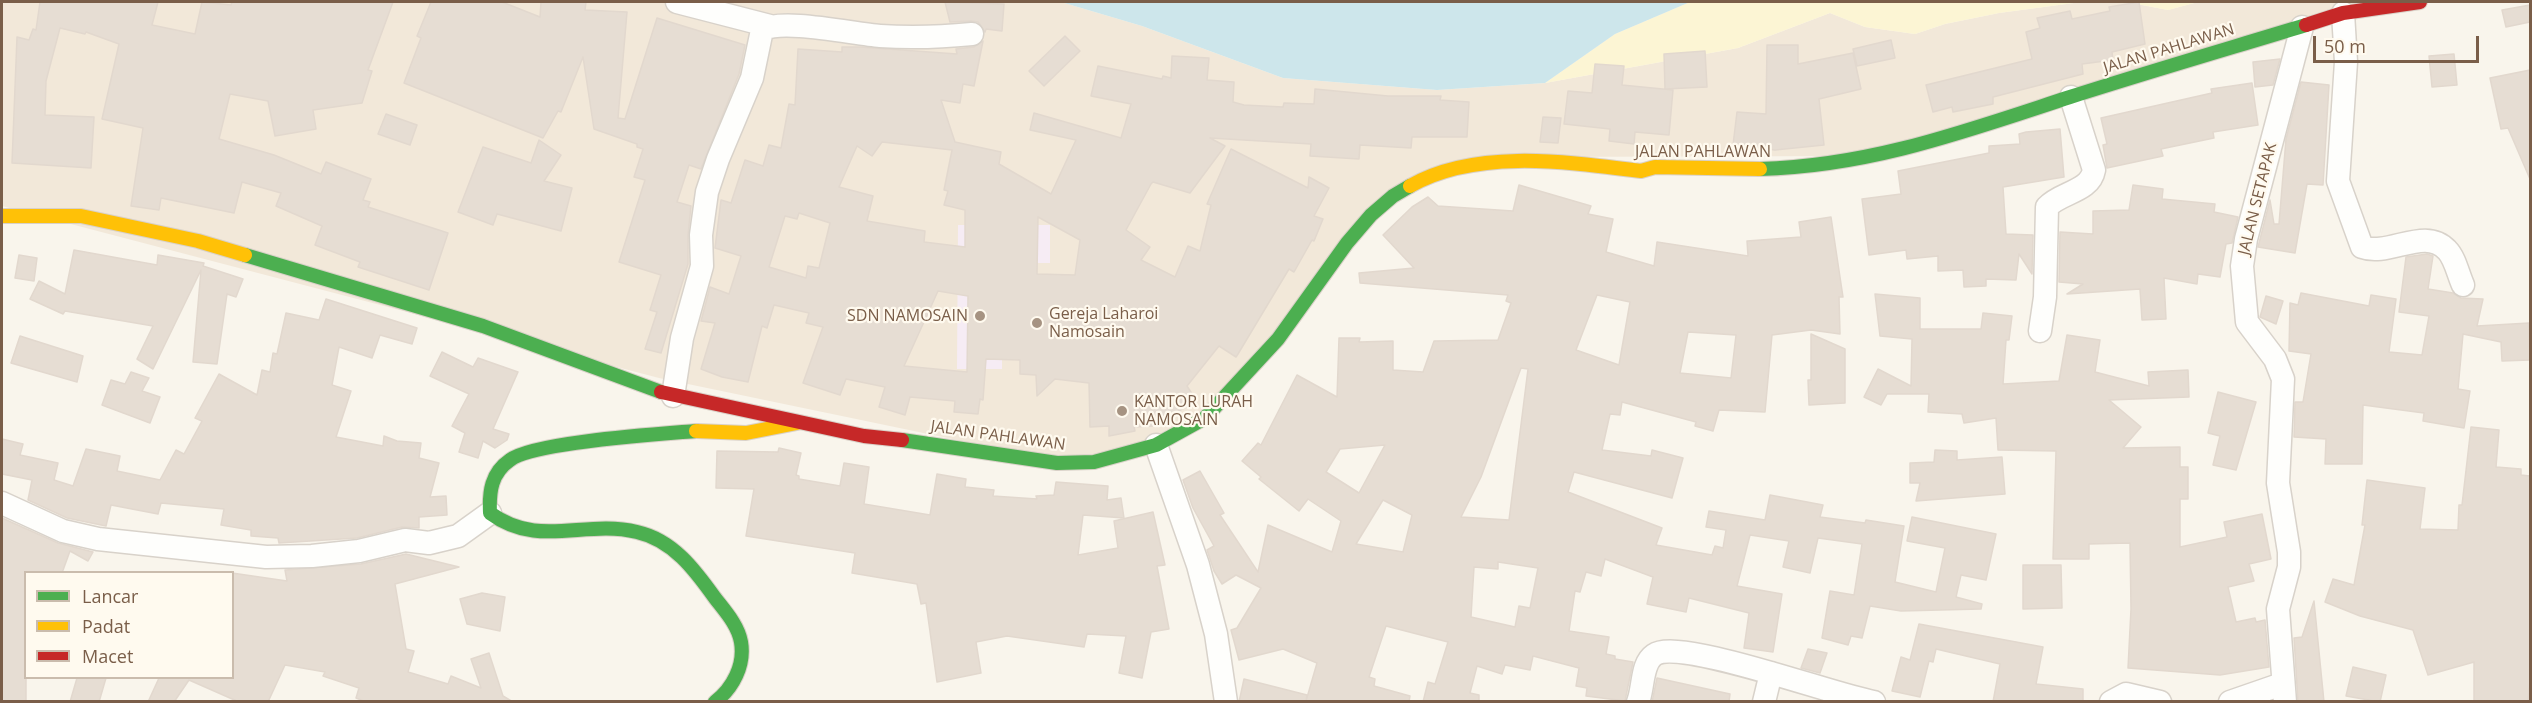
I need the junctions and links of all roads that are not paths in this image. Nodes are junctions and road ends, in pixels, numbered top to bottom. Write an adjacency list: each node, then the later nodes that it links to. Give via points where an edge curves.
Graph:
1 (677, 2): 4 (street)
2 (2420, 2): 3 (main road, JALAN PAHLAWAN)
3 (2343, 13): 5 (main road, JALAN PAHLAWAN); 9 (street, via 2346,62 2338,181 2362,247 2371,251 2425,240 2439,244 2449,252)
4 (770, 26): 6 (street, via 882,36); 11 (street, via 762,30 752,78 707,192 701,235 702,266 682,338)
5 (2302, 27): 7 (main road, JALAN PAHLAWAN); 17 (street, JALAN SETAPAK, via 2242,266 2247,322 2275,359 2283,379 2277,483 2289,552 2278,609)
6 (972, 34)
7 (2070, 97): 10 (street, via 2094,170 2093,179 2055,198 2047,207 2045,297); 13 (main road, JALAN PAHLAWAN, via 1958,135 1880,156 1799,168 1655,167 1641,171 1521,160 1457,169 1421,180 1371,215 1278,339 1205,418)
8 (2, 216): 11 (main road, JALAN PAHLAWAN, via 81,216 198,241 483,326)
9 (2463, 285)
10 (2040, 331)
11 (672, 396): 12 (main road, JALAN PAHLAWAN)
12 (797, 423): 13 (main road, JALAN PAHLAWAN, via 1057,463 1094,462); 15 (main road, via 746,433 696,431 540,448 510,459 495,476 489,490)
13 (1156, 445): 19 (street, via 1198,565 1216,633)
14 (2, 503): 15 (street, via 63,531 266,557 359,551 405,540 429,543 458,536)
15 (490, 513): 18 (main road, via 502,525 521,531 635,531 677,552 705,582 739,634 742,653 738,673)
16 (1771, 673): 20 (street, via 1699,654 1656,653 1647,661); 21 (street); 22 (street)
17 (2284, 693): 25 (street, JALAN SETAPAK)
18 (715, 702)
19 (1226, 702)
20 (1638, 702)
21 (1764, 702)
22 (1874, 702)
23 (2111, 702): 24 (street, via 2126,694)
24 (2160, 702)
25 (2230, 702)

